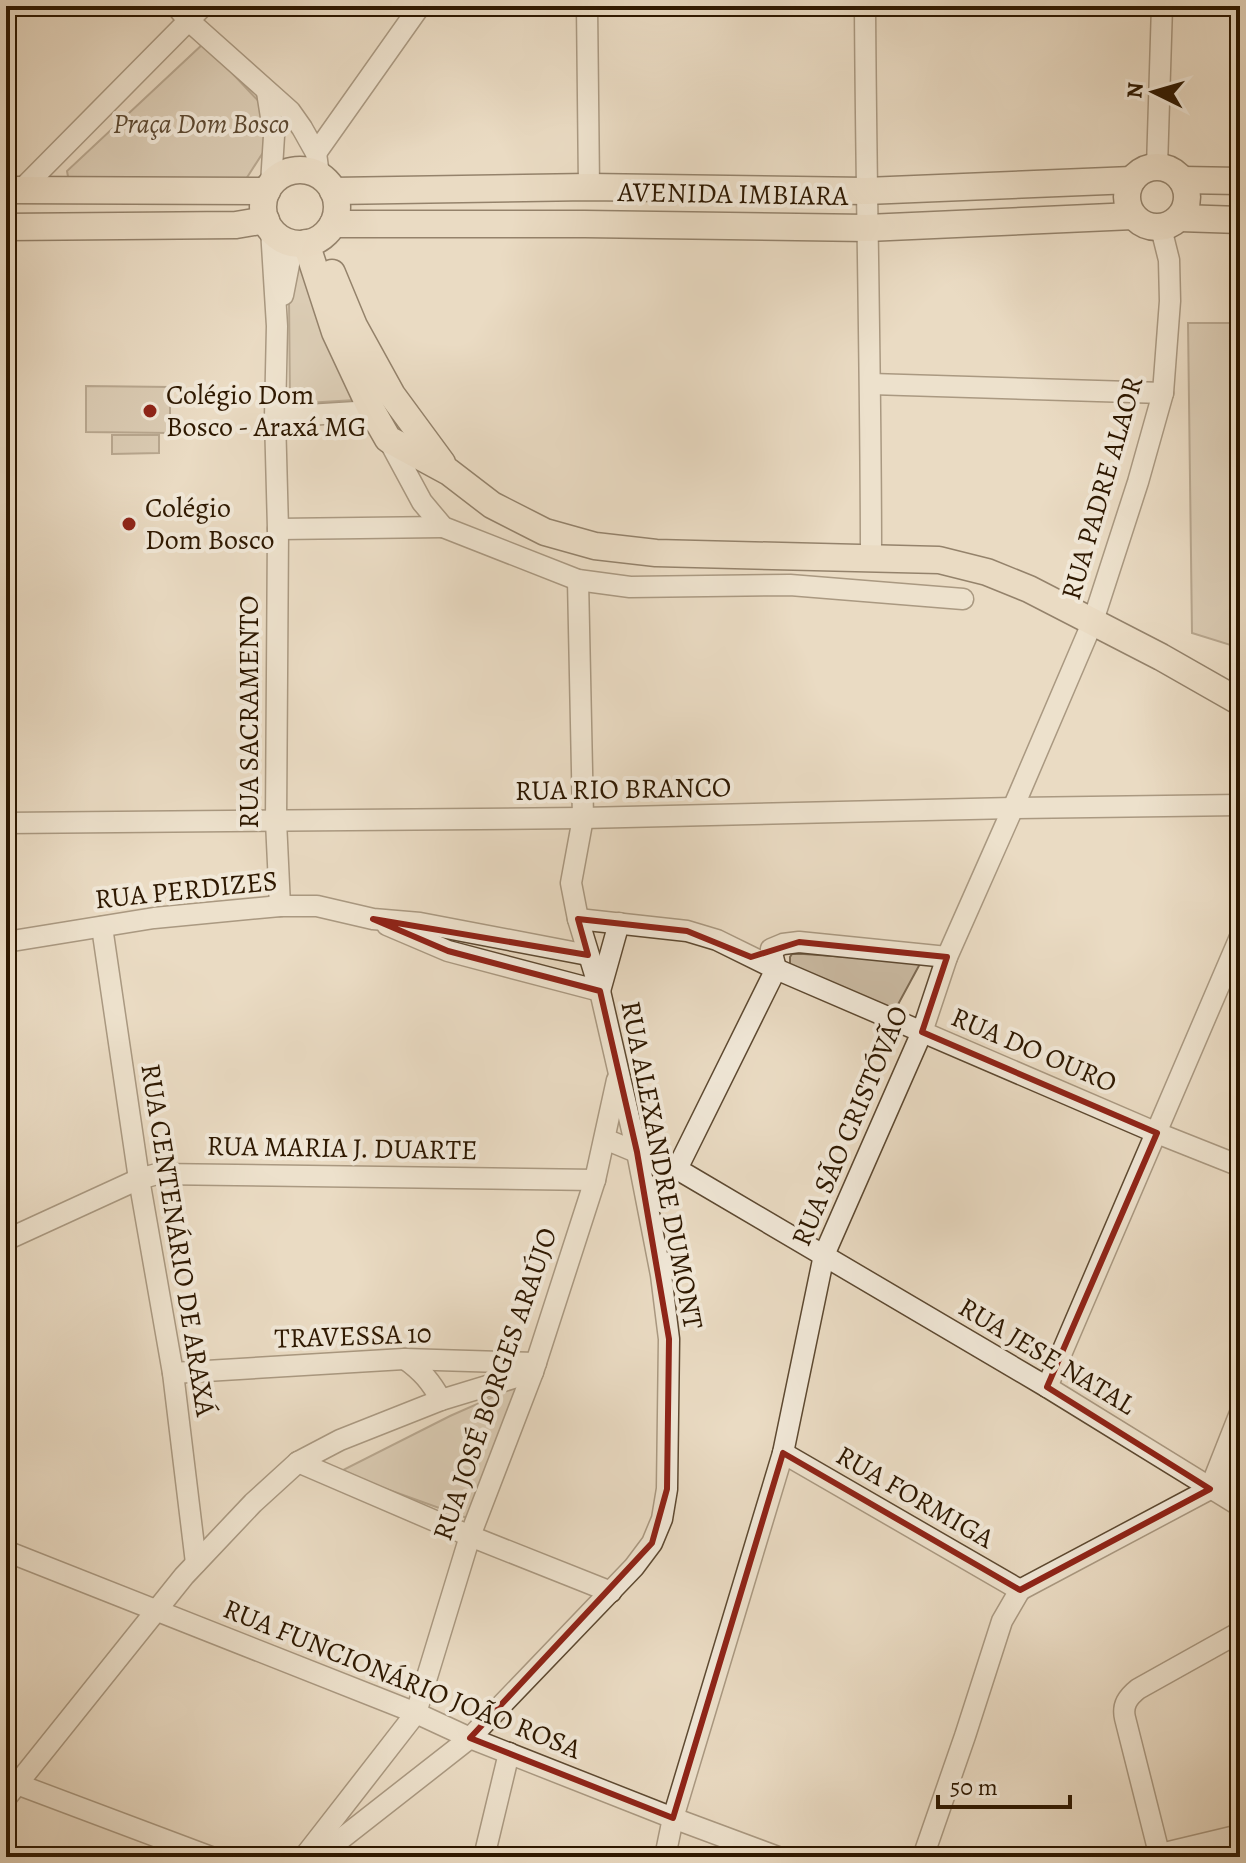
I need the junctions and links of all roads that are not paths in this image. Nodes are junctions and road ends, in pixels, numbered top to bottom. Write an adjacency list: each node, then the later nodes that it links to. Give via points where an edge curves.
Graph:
1 (420, 6): 8 (street)
2 (587, 6): 12 (street)
3 (865, 6): 15 (street)
4 (1162, 6): 7 (street)
5 (189, 11): 6 (street); 14 (street)
6 (267, 92): 8 (street, via 302,128); 13 (street, via 274,136)
7 (1157, 167): 9 (main road); 10 (main road)
8 (323, 173): 12 (main road, AVENIDA IMBIARA); 13 (main road, via 299,170 279,176); 21 (main road, via 337,208)
9 (1132, 180): 15 (main road, AVENIDA IMBIARA); 16 (main road, via 1126,198)
10 (1182, 180): 11 (main road); 18 (main road, via 1188,199)
11 (1240, 181)
12 (589, 187): 15 (main road, AVENIDA IMBIARA)
13 (269, 188): 14 (main road); 21 (main road, via 264,210)
14 (14, 190)
15 (866, 191): 20 (street)
16 (1133, 216): 18 (main road, via 1150,227); 20 (main road, AVENIDA IMBIARA)
17 (1240, 220): 18 (main road)
18 (1170, 223): 24 (street, RUA PADRE ALAOR)
19 (6, 227): 21 (main road, AVENIDA IMBIARA, via 236,225)
20 (867, 228): 21 (main road, AVENIDA IMBIARA, via 585,224); 23 (street)
21 (297, 233): 22 (main road); 26 (street, RUA SACRAMENTO, via 277,326)
22 (344, 329): 25 (main road); 28 (main road)
23 (871, 384): 24 (street); 31 (street)
24 (1163, 393): 34 (street, RUA PADRE ALAOR)
25 (372, 411): 26 (street); 27 (main road)
26 (275, 417): 30 (street, RUA SACRAMENTO)
27 (388, 439): 28 (main road); 29 (street, via 422,502)
28 (449, 472): 31 (main road, via 492,505 545,532 595,546 656,553)
29 (443, 527): 30 (street); 32 (street)
30 (278, 529): 39 (street, RUA SACRAMENTO)
31 (871, 559): 34 (main road, via 939,560 987,572)
32 (578, 580): 33 (street, via 630,587 790,585); 38 (street, RUA ALEXANDRE DUMONT)
33 (963, 599)
34 (1093, 621): 35 (main road); 37 (street, RUA SÃO CRISTÓVÃO)
35 (1240, 702)
36 (1240, 805): 37 (street, RUA RIO BRANCO)
37 (1013, 808): 38 (street, RUA RIO BRANCO); 49 (street, RUA SÃO CRISTÓVÃO)
38 (583, 818): 39 (street, RUA RIO BRANCO); 43 (street, RUA ALEXANDRE DUMONT, via 571,883)
39 (276, 821): 40 (street, RUA RIO BRANCO); 41 (street, RUA SACRAMENTO)
40 (6, 822)
41 (280, 906): 42 (street, RUA PERDIZES, via 317,906); 45 (street, RUA PERDIZES)
42 (373, 919): 48 (street); 51 (street, via 458,954)
43 (578, 919): 44 (street, RUA DO OURO); 48 (street, RUA ALEXANDRE DUMONT)
44 (619, 923): 50 (street, RUA DO OURO, via 687,931); 51 (street)
45 (102, 927): 47 (street, RUA PERDIZES); 59 (street, RUA CENTENÁRIO DE ARAXÁ)
46 (1240, 937): 54 (street)
47 (6, 942)
48 (588, 955): 51 (street, RUA ALEXANDRE DUMONT)
49 (947, 957): 50 (street, via 799,942 771,949); 52 (street, RUA SÃO CRISTÓVÃO)
50 (776, 969): 52 (street, RUA DO OURO); 58 (street)
51 (600, 991): 53 (street, RUA ALEXANDRE DUMONT)
52 (922, 1032): 54 (street, RUA DO OURO); 62 (street, RUA SÃO CRISTÓVÃO)
53 (618, 1072): 55 (street, RUA JOSÉ BORGES ARAÚJO); 56 (street, RUA ALEXANDRE DUMONT)
54 (1157, 1133): 57 (street, RUA DO OURO); 66 (street)
55 (605, 1139): 56 (street, RUA JESE NATAL); 60 (street, RUA JOSÉ BORGES ARAÚJO)
56 (637, 1152): 58 (street, RUA JESE NATAL); 78 (street, RUA ALEXANDRE DUMONT, via 669,1339 667,1489 652,1543)
57 (1240, 1166)
58 (677, 1169): 62 (street, RUA JESE NATAL)
59 (139, 1179): 60 (street, RUA MARIA J. DUARTE, via 157,1174); 61 (street, RUA MARIA J. DUARTE); 65 (street, RUA CENTENÁRIO DE ARAXÁ)
60 (595, 1180): 64 (street, RUA JOSÉ BORGES ARAÚJO)
61 (6, 1240)
62 (824, 1255): 66 (street, RUA JESE NATAL); 69 (street, RUA SÃO CRISTÓVÃO)
63 (404, 1359): 64 (street, TRAVESSA 10); 65 (street, TRAVESSA 10); 67 (street, via 423,1372)
64 (535, 1368): 67 (street); 74 (street, RUA JOSÉ BORGES ARAÚJO)
65 (173, 1373): 76 (street, RUA CENTENÁRIO DE ARAXÁ)
66 (1047, 1387): 72 (street, RUA JESE NATAL)
67 (441, 1400): 70 (street)
68 (1240, 1413): 72 (street)
69 (783, 1453): 77 (street, RUA FORMIGA); 85 (street, RUA SÃO CRISTÓVÃO)
70 (298, 1462): 74 (street); 76 (street)
71 (1240, 1470): 72 (street)
72 (1210, 1489): 73 (street, RUA JESE NATAL); 77 (street)
73 (1240, 1506)
74 (470, 1536): 78 (street); 81 (street, RUA JOSÉ BORGES ARAÚJO)
75 (6, 1551): 79 (street, RUA FUNCIONÁRIO JOÃO ROSA)
76 (196, 1563): 79 (street)
77 (1020, 1590): 94 (street, via 1002,1621)
78 (611, 1592): 82 (street, RUA ALEXANDRE DUMONT)
79 (156, 1611): 81 (street, RUA FUNCIONÁRIO JOÃO ROSA); 84 (street)
80 (1240, 1632): 87 (street, via 1138,1689 1125,1704)
81 (416, 1713): 82 (street, RUA FUNCIONÁRIO JOÃO ROSA); 89 (street)
82 (470, 1738): 83 (street, RUA FUNCIONÁRIO JOÃO ROSA); 90 (street, RUA ALEXANDRE DUMONT)
83 (509, 1753): 85 (street, RUA FUNCIONÁRIO JOÃO ROSA); 91 (street)
84 (10, 1787): 88 (street)
85 (673, 1818): 92 (street, RUA SÃO CRISTÓVÃO); 93 (street, RUA FUNCIONÁRIO JOÃO ROSA)
86 (1240, 1835): 87 (street)
87 (1156, 1856)
88 (211, 1857)
89 (304, 1857)
90 (318, 1857)
91 (484, 1857)
92 (665, 1857)
93 (778, 1857)
94 (923, 1857)

